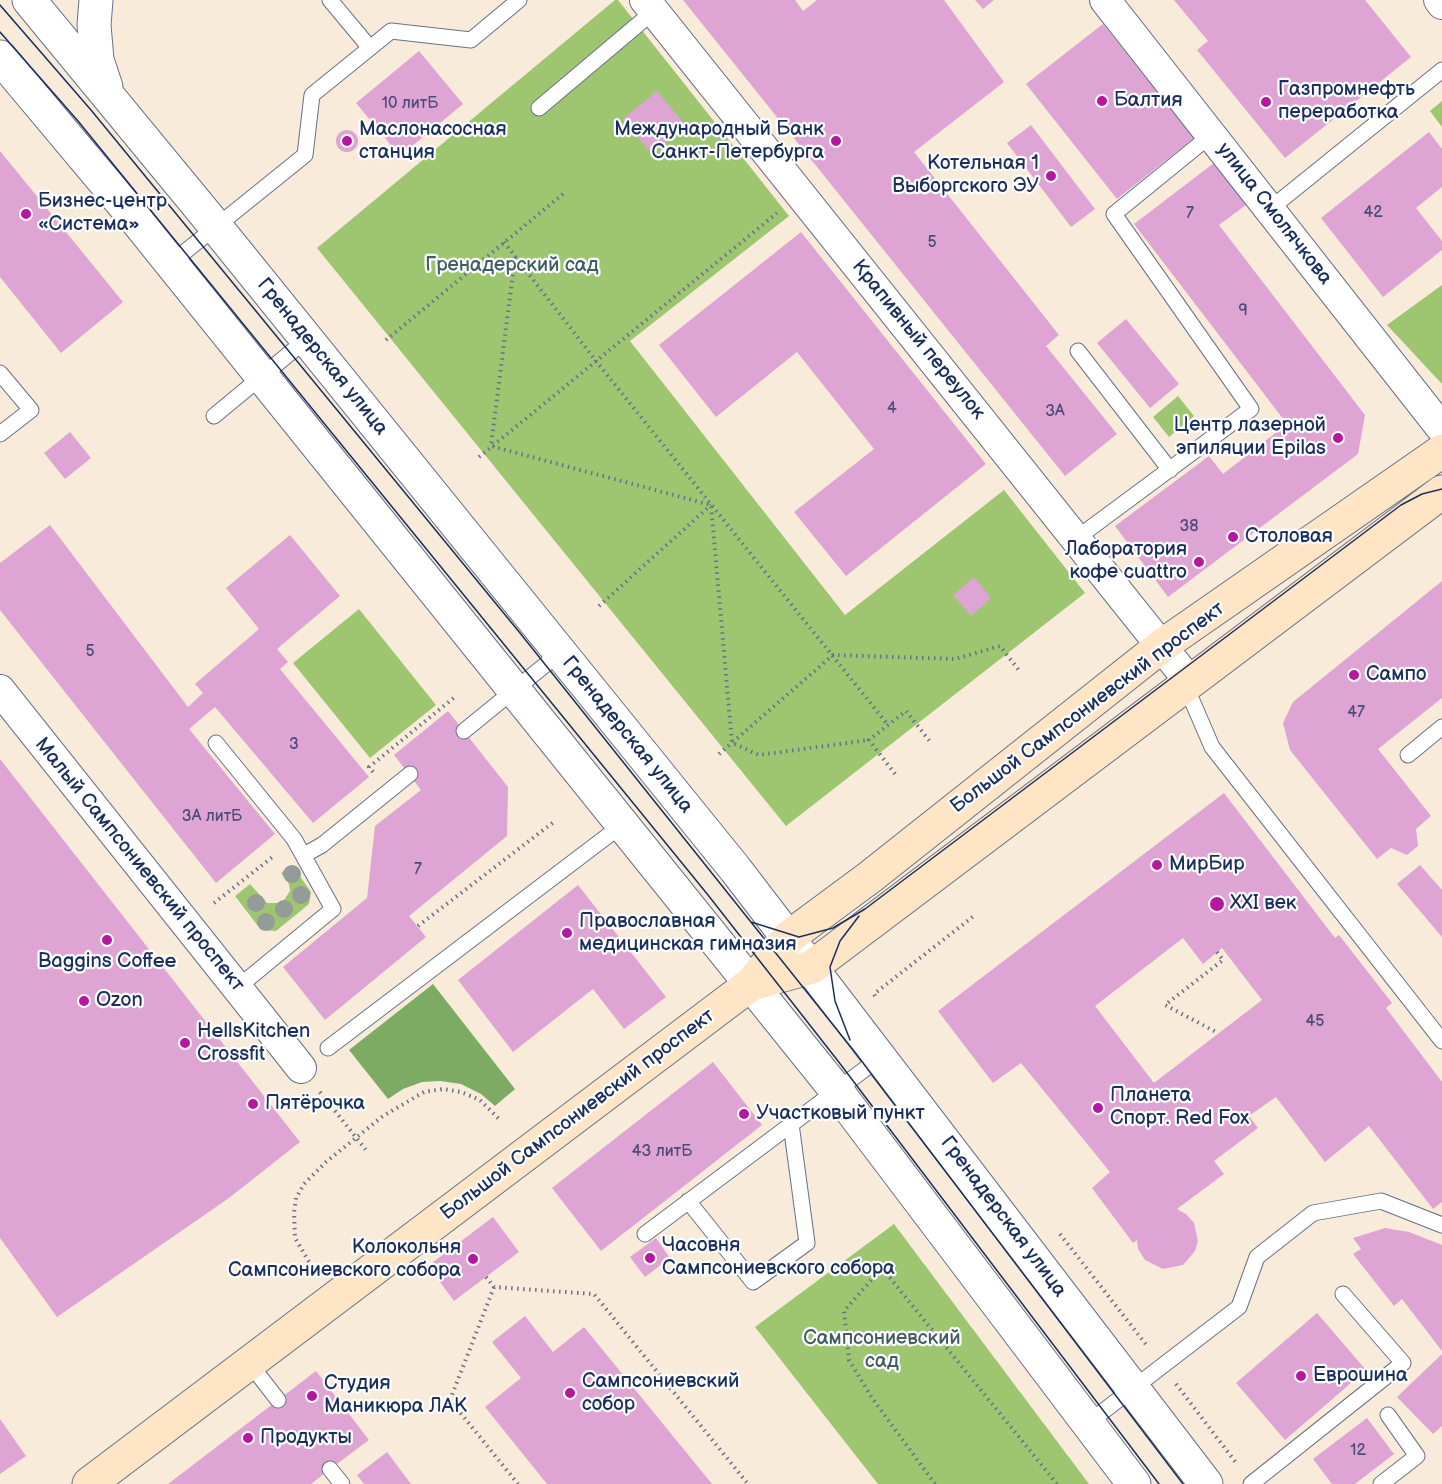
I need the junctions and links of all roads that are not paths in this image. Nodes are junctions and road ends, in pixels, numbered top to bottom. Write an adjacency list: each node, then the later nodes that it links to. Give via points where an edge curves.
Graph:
1 (29, 0): 11 (street, Гренадерская улица)
2 (96, 0): 11 (street, via 97,60)
3 (330, 0): 7 (lane)
4 (519, 0): 7 (lane, via 471,40 392,31)
5 (1105, 0): 14 (street, улица Смолячкова)
6 (650, 6): 13 (lane); 28 (street, Крапивный переулок)
7 (370, 48): 16 (lane, via 312,95 305,155)
8 (0, 57): 12 (street)
9 (1442, 70): 15 (lane)
10 (0, 93): 12 (street)
11 (109, 94): 16 (street, Гренадерская улица)
12 (37, 99): 17 (street)
13 (539, 108)
14 (1212, 135): 15 (street, улица Смолячкова); 26 (lane, via 1114,214 1251,409)
15 (1270, 209): 23 (street, улица Смолячкова)
16 (216, 227): 17 (lane); 18 (street, Гренадерская улица)
17 (171, 263): 21 (street)
18 (307, 339): 21 (lane); 30 (street, Гренадерская улица)
19 (1078, 351): 26 (lane)
20 (0, 373): 24 (lane, via 31,410)
21 (262, 377): 22 (lane); 33 (street)
22 (214, 416)
23 (1442, 429)
24 (0, 434)
25 (1442, 451): 29 (main road, Большой Сампсониевский проспект)
26 (1170, 470): 28 (lane)
27 (1442, 492): 31 (main road, Большой Сампсониевский проспект)
28 (1077, 538): 29 (street, Крапивный переулок)
29 (1163, 645): 31 (street, Крапивный переулок); 41 (main road, Большой Сампсониевский проспект)
30 (561, 652): 33 (lane); 41 (street, Гренадерская улица)
31 (1190, 682): 42 (main road, Большой Сампсониевский проспект); 45 (lane, via 1190,696 1212,747)
32 (0, 690): 44 (street, Малый Сампсониевский проспект)
33 (514, 690): 35 (lane); 39 (street)
34 (1442, 727): 37 (lane)
35 (464, 731)
36 (216, 743): 40 (lane)
37 (1408, 755)
38 (410, 774): 40 (lane)
39 (622, 825): 43 (street); 46 (lane)
40 (304, 855): 44 (lane, via 333,909)
41 (789, 937): 42 (street, Гренадерская улица); 43 (main road, Большой Сампсониевский проспект)
42 (812, 967): 43 (main road, Большой Сампсониевский проспект); 47 (street, Гренадерская улица)
43 (751, 984): 49 (street); 55 (main road, Большой Сампсониевский проспект)
44 (237, 988): 48 (street, Малый Сампсониевский проспект)
45 (1442, 1041)
46 (328, 1048)
47 (881, 1057): 49 (lane); 56 (street, Гренадерская улица)
48 (301, 1068)
49 (836, 1090): 50 (lane); 59 (street)
50 (792, 1124): 51 (lane); 51 (lane, via 807,1243 753,1282)
51 (688, 1202): 53 (lane)
52 (1442, 1225): 56 (lane, via 1381,1201 1313,1213 1257,1257 1239,1307)
53 (645, 1234)
54 (1343, 1294): 63 (lane, via 1403,1363)
55 (250, 1364): 57 (lane); 60 (main road, Большой Сампсониевский проспект)
56 (1134, 1388): 59 (lane); 62 (street, Гренадерская улица)
57 (278, 1400)
58 (1388, 1415): 64 (lane, via 1417,1456)
59 (1088, 1423): 61 (street)
60 (89, 1484)
61 (1134, 1484)
62 (1206, 1484)
63 (1251, 1484)
64 (1381, 1484)

